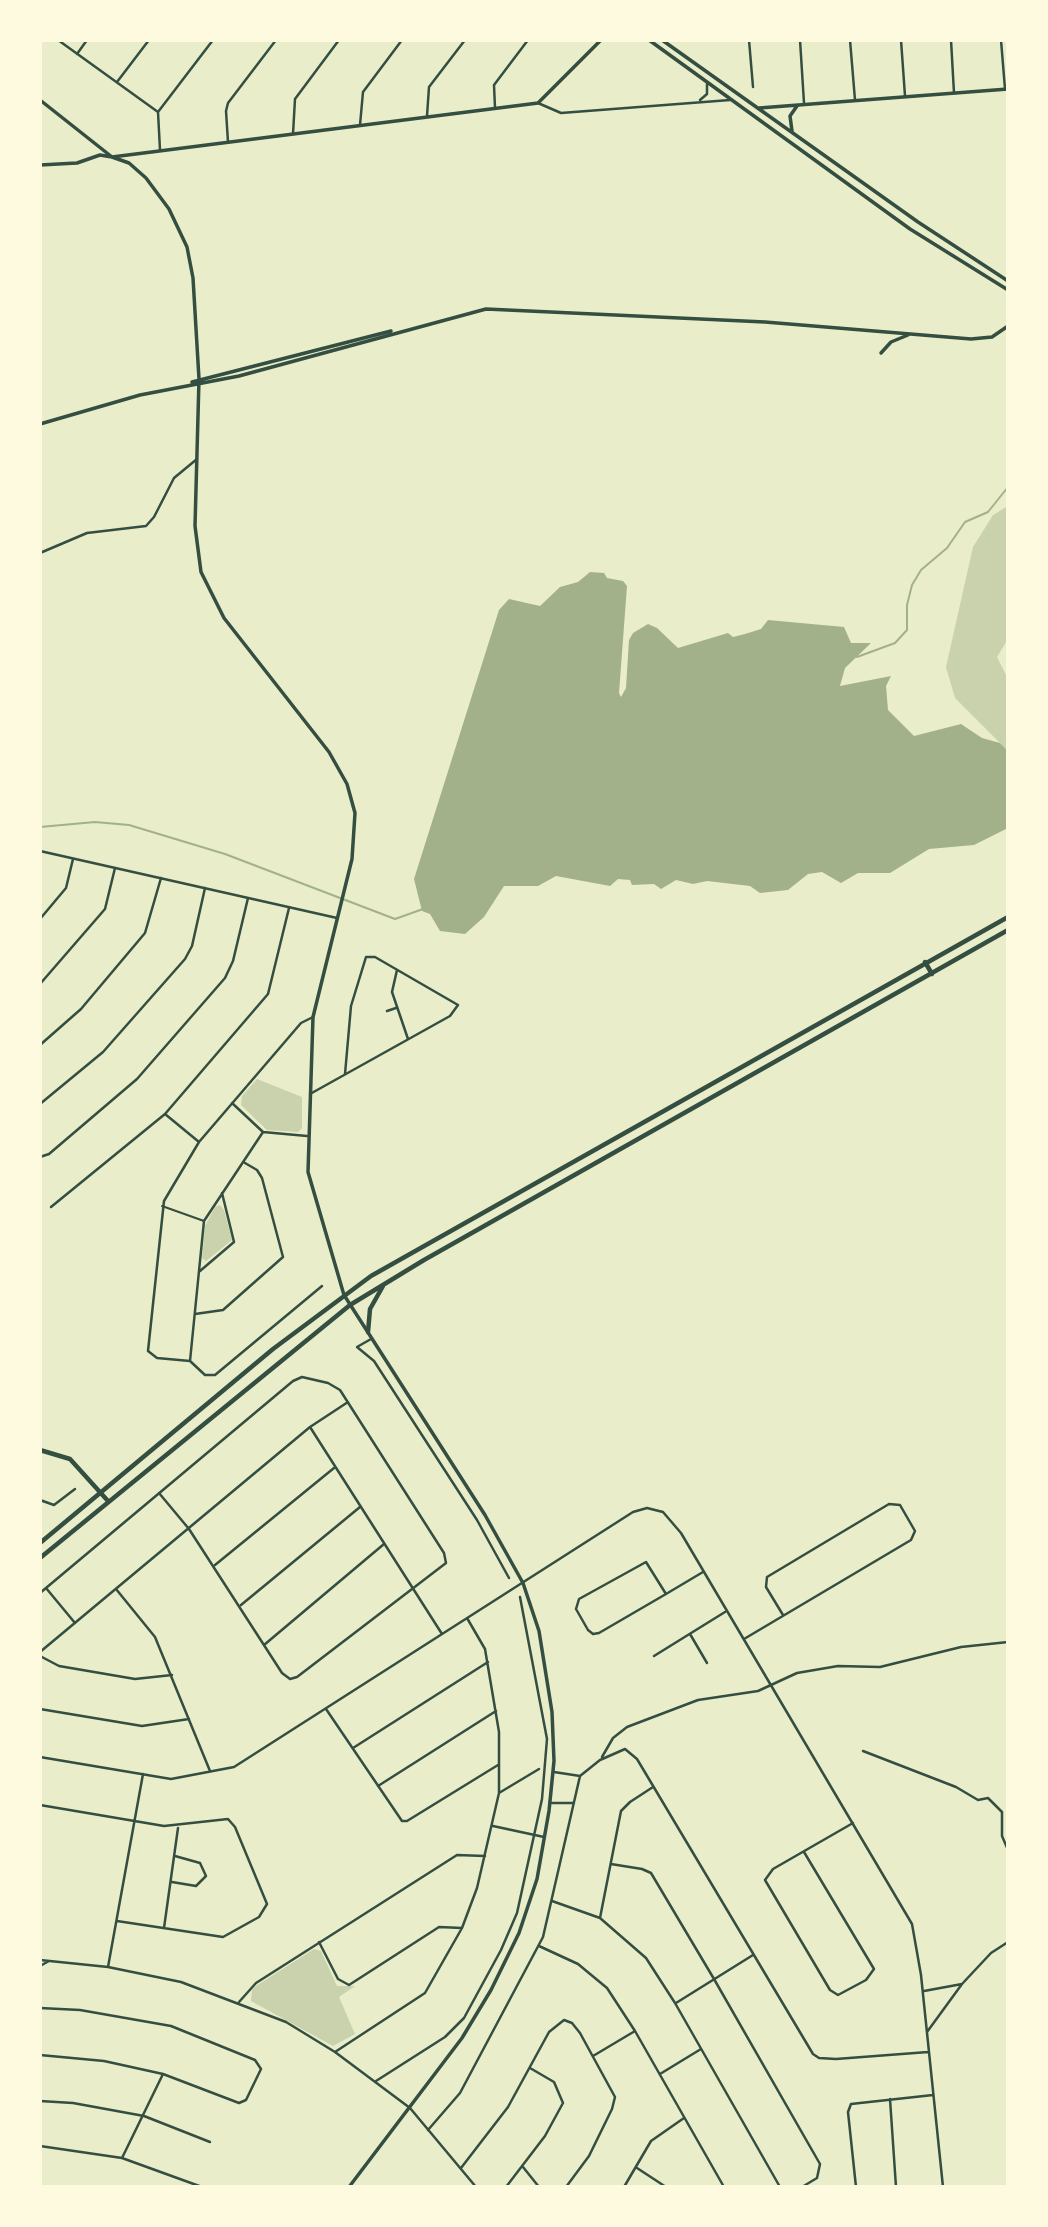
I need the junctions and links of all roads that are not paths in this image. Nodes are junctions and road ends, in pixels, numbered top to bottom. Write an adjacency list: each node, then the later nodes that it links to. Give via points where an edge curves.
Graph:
1 (58, 40): 19 (street)
2 (87, 40): 19 (street)
3 (149, 40): 20 (street)
4 (213, 40): 35 (street)
5 (276, 40): 40 (street, via 228,103)
6 (339, 40): 39 (street, via 295,99)
7 (402, 40): 37 (street, via 363,92)
8 (465, 40): 36 (street, via 429,87)
9 (528, 40): 33 (street, via 494,85)
10 (649, 40): 21 (street)
11 (662, 40): 34 (street)
12 (749, 40): 22 (street)
13 (800, 40): 31 (street)
14 (850, 40): 28 (street)
15 (901, 40): 25 (street)
16 (951, 40): 24 (street)
17 (1001, 40): 23 (street)
18 (601, 41): 30 (street)
19 (77, 54): 20 (street)
20 (117, 82): 35 (street)
21 (707, 84): 27 (street); 29 (street, via 707,94)
22 (753, 87)
23 (1006, 89): 24 (street)
24 (954, 93): 25 (street)
25 (905, 97): 28 (street)
26 (40, 100): 42 (street)
27 (730, 100): 29 (street); 45 (street, via 920,236)
28 (855, 101): 31 (street)
29 (697, 102): 30 (street, via 561,113)
30 (538, 103): 33 (street)
31 (804, 104): 32 (street)
32 (798, 105): 34 (street); 38 (street, via 790,116)
33 (495, 108): 36 (street)
34 (759, 108): 38 (street)
35 (158, 112): 41 (street)
36 (427, 117): 37 (street)
37 (360, 125): 39 (street)
38 (792, 132): 44 (street)
39 (293, 134): 40 (street)
40 (228, 142): 41 (street)
41 (160, 151): 42 (street)
42 (111, 157): 43 (street); 49 (street, via 129,163 146,178 180,228 192,278)
43 (40, 165)
44 (1008, 281)
45 (1008, 290)
46 (1008, 326): 47 (street, via 984,339)
47 (913, 334): 48 (street, via 891,342); 49 (street, via 765,321 498,308)
48 (881, 353)
49 (199, 381): 50 (street); 51 (street)
50 (40, 425)
51 (197, 459): 52 (street, via 174,478 146,526 100,529); 61 (street, via 196,543 209,592 224,618 329,752 352,800 352,859)
52 (40, 553)
53 (40, 851): 54 (street)
54 (73, 858): 55 (street); 62 (street, via 65,888)
55 (115, 868): 56 (street); 67 (street, via 106,909)
56 (161, 878): 57 (street); 72 (street, via 145,933 81,1009)
57 (205, 888): 58 (street); 76 (street, via 185,959 103,1052)
58 (248, 898): 59 (street); 81 (street, via 225,978 137,1079)
59 (289, 908): 61 (street); 77 (street, via 268,994)
60 (1008, 917): 64 (main road)
61 (337, 918): 70 (street)
62 (40, 919)
63 (1008, 930): 66 (main road)
64 (925, 962): 66 (main road); 90 (main road, via 414,1250)
65 (397, 970): 68 (street, via 391,986); 71 (street, via 452,999 458,1007); 73 (street, via 375,957 364,960 351,1006)
66 (932, 974): 88 (main road)
67 (40, 984)
68 (396, 1008): 69 (street); 71 (street)
69 (387, 1011)
70 (313, 1017): 74 (street); 75 (street, via 301,1023)
71 (408, 1039): 73 (street)
72 (40, 1045)
73 (345, 1074): 74 (street)
74 (309, 1095): 79 (street)
75 (232, 1103): 78 (street); 80 (street)
76 (40, 1104)
77 (165, 1114): 80 (street); 85 (street)
78 (263, 1132): 79 (street); 82 (street)
79 (307, 1136): 90 (street, via 308,1172)
80 (199, 1142): 84 (street)
81 (40, 1157)
82 (244, 1162): 83 (street); 92 (street, via 262,1178 283,1257 223,1310)
83 (222, 1193): 86 (street); 87 (street, via 234,1242)
84 (162, 1206): 86 (street); 95 (street, via 148,1351 157,1358)
85 (51, 1207)
86 (204, 1221): 87 (street)
87 (199, 1272): 92 (street)
88 (386, 1282): 91 (main road); 93 (main road, via 372,1302)
89 (322, 1286): 95 (street, via 215,1375 205,1375)
90 (344, 1295): 91 (street); 101 (main road)
91 (350, 1305): 93 (street); 104 (main road)
92 (195, 1314): 95 (street)
93 (368, 1332): 94 (street)
94 (372, 1338): 106 (street); 107 (street, via 357,1347 374,1361)
95 (190, 1361)
96 (348, 1402): 97 (street); 102 (street, via 337,1386 299,1377); 118 (street, via 444,1553 446,1563)
97 (310, 1427): 99 (street); 108 (street)
98 (40, 1450): 101 (main road, via 70,1459)
99 (334, 1468): 105 (street); 112 (street)
100 (75, 1489): 103 (street, via 54,1505)
101 (101, 1492): 104 (main road); 109 (main road)
102 (159, 1493): 108 (street); 116 (street)
103 (40, 1500)
104 (108, 1501): 111 (main road)
105 (360, 1507): 110 (street); 122 (street)
106 (485, 1515): 107 (street); 115 (street)
107 (477, 1520): 114 (street)
108 (189, 1529): 112 (street); 117 (street)
109 (40, 1543)
110 (384, 1544): 118 (street); 133 (street)
111 (40, 1558)
112 (214, 1566): 122 (street)
113 (703, 1572): 115 (street, via 672,1520 663,1511 648,1508); 120 (street); 123 (street)
114 (509, 1578)
115 (523, 1583): 125 (street); 127 (street)
116 (46, 1588): 119 (street); 126 (street)
117 (116, 1589): 126 (street); 138 (street, via 155,1637)
118 (414, 1591): 129 (street); 133 (street, via 297,1678 282,1672)
119 (40, 1593)
120 (666, 1594): 120 (street, via 596,1634 588,1630 576,1609 579,1599 646,1562)
121 (520, 1597): 128 (street)
122 (240, 1606): 133 (street)
123 (727, 1611): 130 (street); 131 (street)
124 (783, 1615): 124 (street, via 911,1540 915,1531 900,1505 889,1504 767,1577 766,1587); 131 (street)
125 (467, 1618): 129 (street); 136 (street, via 481,1639)
126 (75, 1623): 134 (street)
127 (539, 1631): 128 (street); 151 (street, via 554,1725)
128 (529, 1633): 164 (street, via 547,1739)
129 (443, 1634): 141 (street)
130 (690, 1634): 135 (street); 137 (street)
131 (744, 1639): 139 (street)
132 (1008, 1642): 139 (street, via 961,1647 880,1667 838,1666 797,1673)
133 (264, 1644)
134 (40, 1654): 138 (street, via 59,1666 135,1679)
135 (654, 1656)
136 (488, 1662): 142 (street); 144 (street)
137 (707, 1663)
138 (172, 1675): 143 (street)
139 (771, 1686): 147 (street, via 698,1700 642,1719 613,1738); 161 (street)
140 (40, 1709): 143 (street, via 142,1726)
141 (326, 1709): 144 (street); 150 (street, via 240,1764)
142 (497, 1711): 148 (street); 154 (street)
143 (190, 1719): 150 (street)
144 (353, 1748): 154 (street)
145 (863, 1751): 166 (street, via 978,1800 988,1798 1003,1815 1002,1836)
146 (40, 1757): 152 (street)
147 (600, 1760): 153 (street); 155 (street, via 627,1749)
148 (500, 1763): 154 (street, via 407,1821 402,1821); 156 (street)
149 (540, 1769): 156 (street)
150 (211, 1772): 152 (street, via 171,1779)
151 (554, 1772): 153 (street); 157 (street)
152 (143, 1774): 160 (street)
153 (580, 1776): 158 (street)
154 (378, 1786)
155 (653, 1787): 170 (street, via 621,1811); 180 (street)
156 (499, 1793): 162 (street)
157 (550, 1802): 158 (street); 165 (street)
158 (573, 1803): 172 (street)
159 (40, 1805): 160 (street)
160 (134, 1819): 163 (street); 174 (street)
161 (853, 1823): 167 (street); 187 (street, via 912,1924)
162 (493, 1826): 164 (street); 169 (street)
163 (178, 1827): 168 (street); 175 (street, via 228,1819 267,1904 258,1917 223,1937)
164 (535, 1835): 165 (street); 201 (street, via 517,1913 464,2018 445,2037)
165 (544, 1837): 205 (street, via 523,1922 491,1990)
166 (1008, 1850)
167 (804, 1852): 167 (street, via 768,1873 765,1880 830,1990 838,1995 866,1980 874,1969)
168 (175, 1856): 171 (street); 171 (street, via 200,1863 206,1875 196,1886)
169 (485, 1856): 176 (street); 177 (street, via 457,1855)
170 (611, 1864): 173 (street); 185 (street, via 651,1874)
171 (172, 1882): 175 (street)
172 (552, 1901): 173 (street); 179 (street)
173 (600, 1918): 189 (street, via 646,1958)
174 (117, 1921): 175 (street); 184 (street)
175 (163, 1928)
176 (462, 1928): 177 (street, via 439,1927 349,1985 338,1979); 194 (street, via 425,1993)
177 (319, 1942): 188 (street, via 256,1983)
178 (1008, 1942): 186 (street)
179 (538, 1946): 191 (street, via 594,1976); 208 (street, via 460,2093)
180 (753, 1955): 185 (street); 195 (street, via 807,2048 819,2058)
181 (40, 1960): 182 (street)
182 (49, 1961): 183 (street); 184 (street)
183 (40, 1966)
184 (108, 1967): 188 (street, via 181,1982)
185 (715, 1979): 189 (street); 225 (street, via 820,2164 817,2178)
186 (962, 1984): 187 (street); 192 (street)
187 (923, 1991): 192 (street)
188 (239, 2002): 194 (street, via 286,2022)
189 (675, 2003): 193 (street)
190 (40, 2008): 199 (street, via 171,2026 260,2065 241,2103)
191 (635, 2031): 197 (street); 200 (street)
192 (927, 2032): 195 (street)
193 (701, 2049): 200 (street); 224 (street)
194 (335, 2052): 201 (street)
195 (928, 2052): 202 (street)
196 (40, 2055): 199 (street, via 104,2061)
197 (593, 2056): 198 (street, via 572,2023 560,2021); 220 (street, via 614,2093 614,2104 585,2162)
198 (530, 2068): 212 (street, via 554,2082 563,2103); 214 (street, via 503,2115)
199 (163, 2074): 206 (street)
200 (660, 2074): 207 (street)
201 (376, 2081): 205 (street)
202 (933, 2095): 203 (street); 228 (street)
203 (890, 2099): 226 (street, via 854,2102 848,2109); 227 (street)
204 (40, 2101): 206 (street)
205 (410, 2108): 208 (street); 216 (street)
206 (144, 2116): 209 (street); 211 (street)
207 (684, 2118): 213 (street, via 651,2141); 223 (street)
208 (428, 2130): 214 (street)
209 (210, 2142)
210 (40, 2146): 211 (street)
211 (122, 2158): 215 (street)
212 (523, 2167): 218 (street); 219 (street)
213 (635, 2167): 221 (street); 222 (street)
214 (461, 2168): 217 (street)
215 (202, 2187)
216 (349, 2187)
217 (476, 2187)
218 (506, 2187)
219 (539, 2187)
220 (566, 2187)
221 (624, 2187)
222 (666, 2187)
223 (724, 2187)
224 (780, 2187)
225 (802, 2187)
226 (856, 2187)
227 (896, 2187)
228 (943, 2187)

